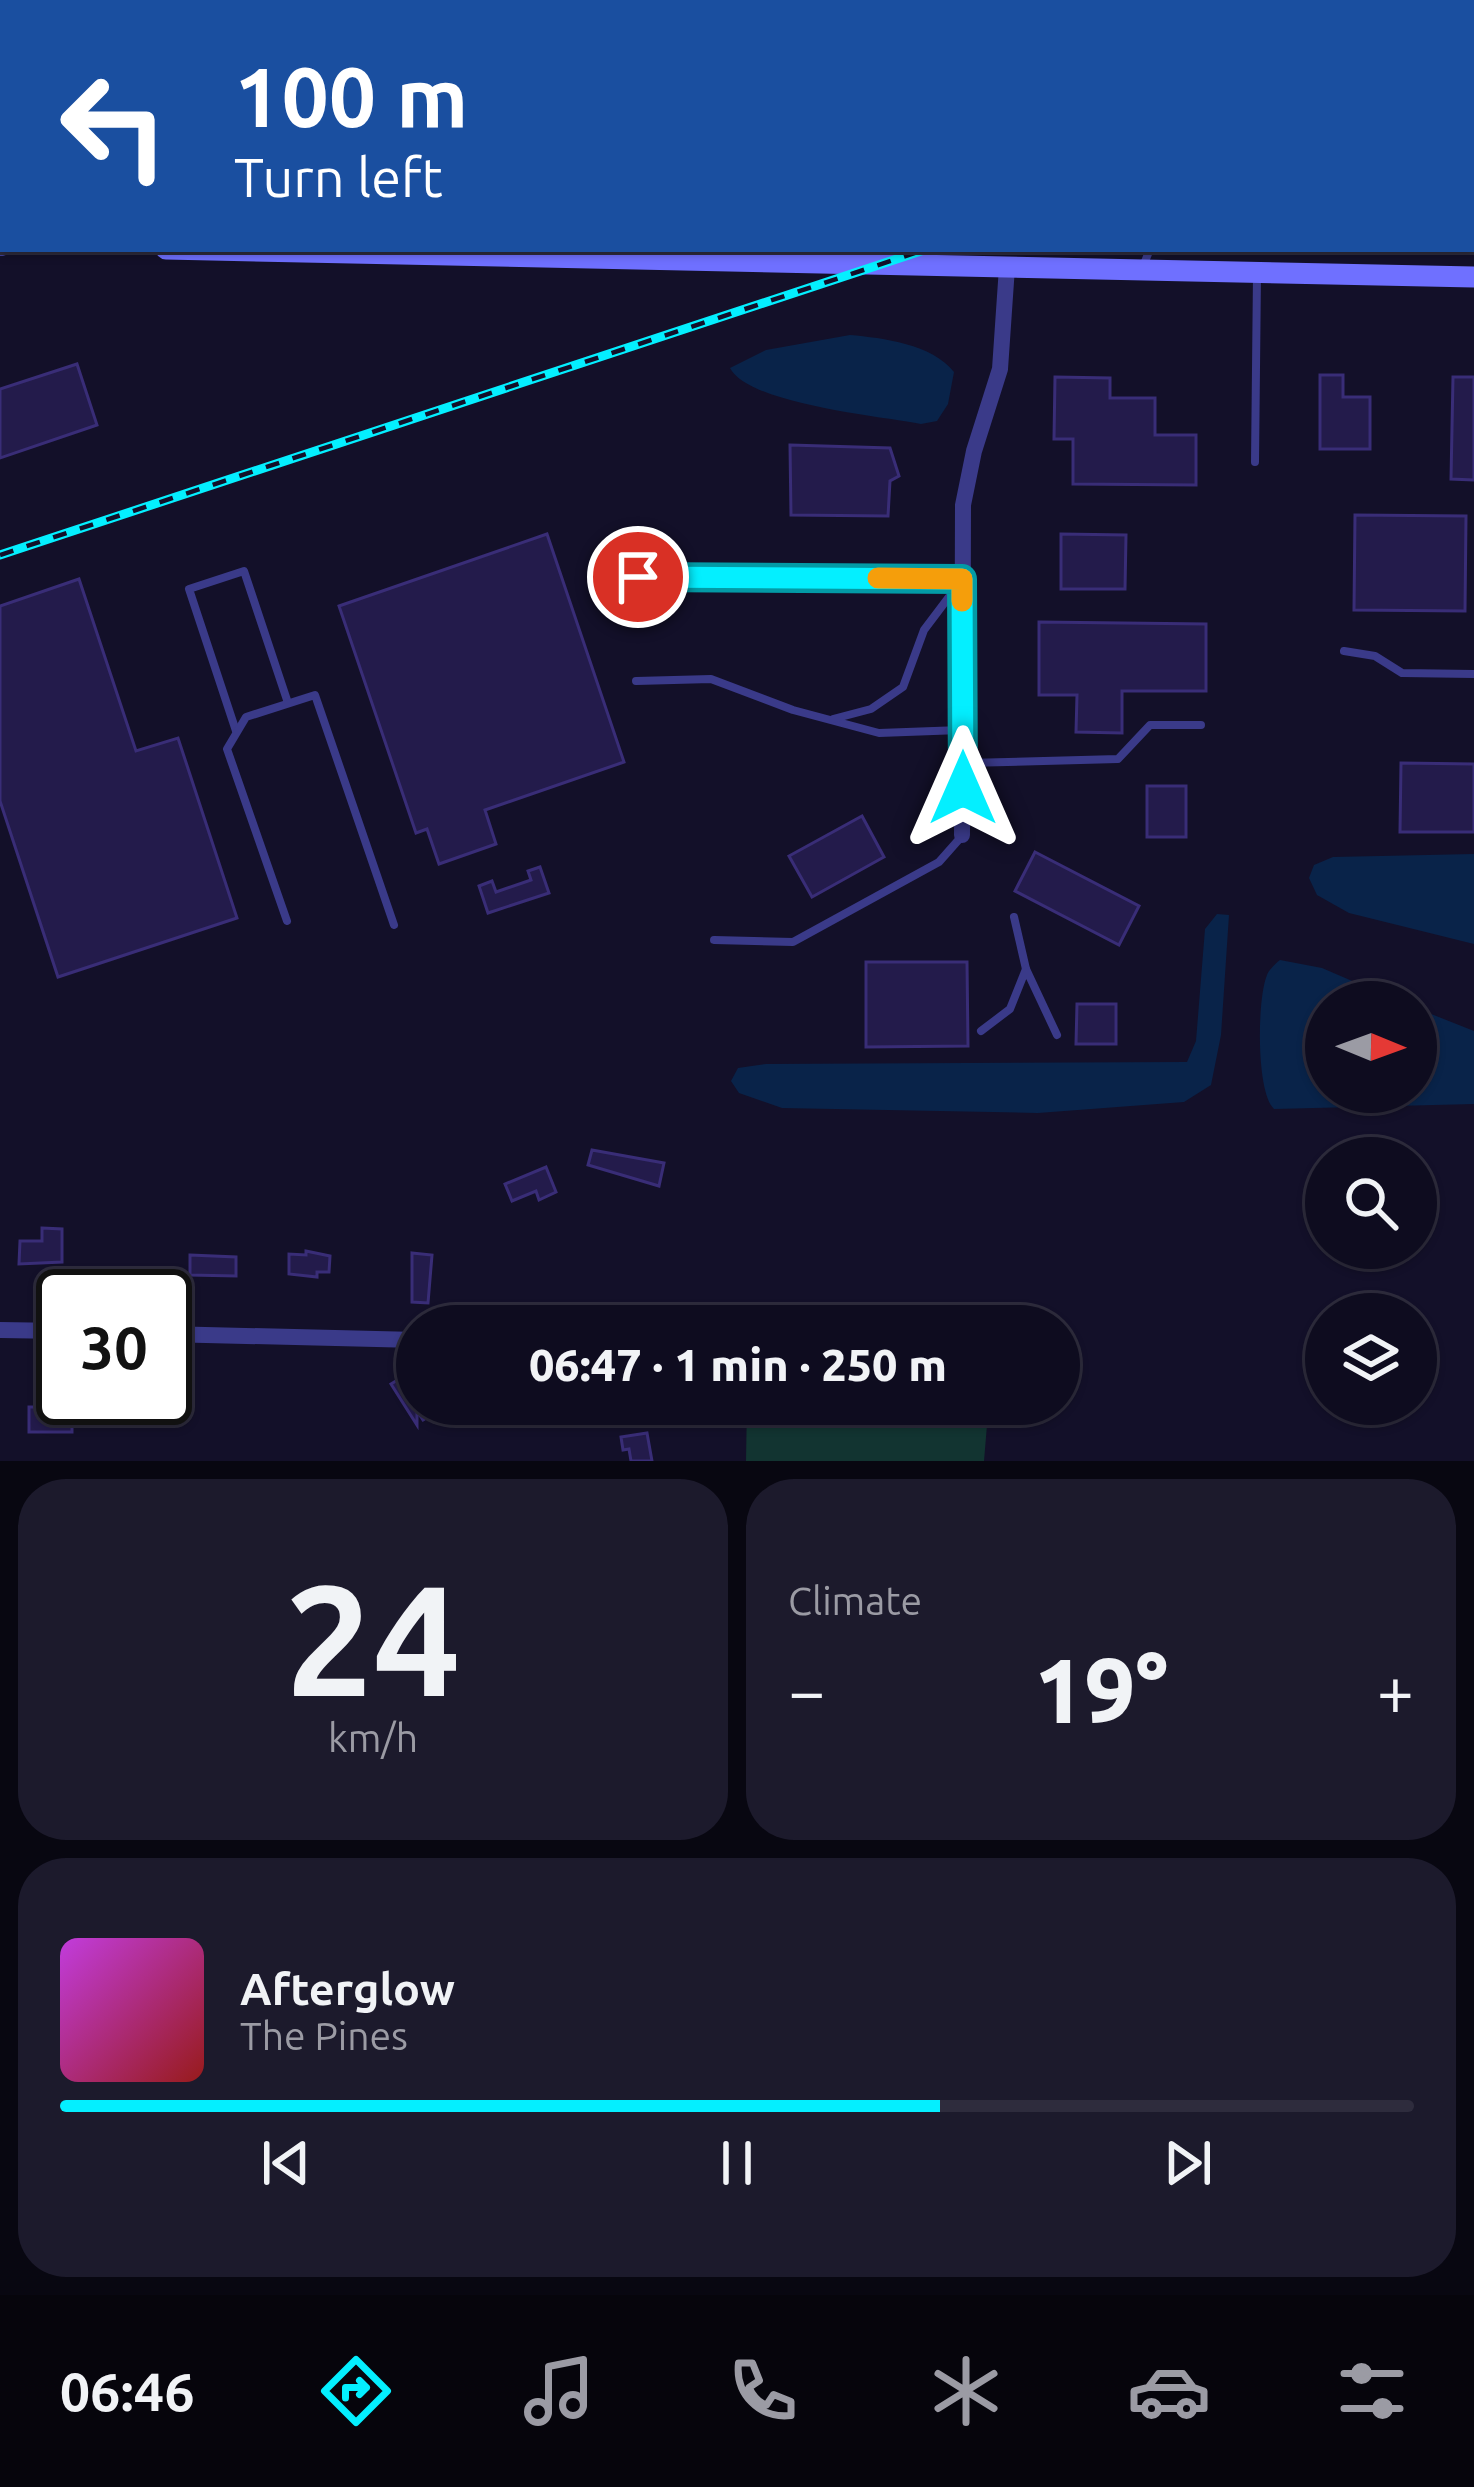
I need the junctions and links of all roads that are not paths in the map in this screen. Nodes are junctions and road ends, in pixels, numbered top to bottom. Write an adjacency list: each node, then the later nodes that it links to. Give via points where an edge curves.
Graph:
1 (432, 252): 2 (street)
2 (751, 256): 4 (street)
3 (1146, 260): 4 (street); 5 (street)
4 (1007, 267): 9 (street, via 1000,369 965,485)
5 (1257, 272): 6 (street); 7 (lane)
6 (1474, 277)
7 (1256, 462)
8 (638, 577): 9 (lane)
9 (962, 579): 14 (lane, via 924,630 903,687 871,709); 16 (street)
10 (1344, 651): 11 (lane, via 1375,656 1402,673)
11 (1474, 674)
12 (636, 681): 14 (lane, via 711,679)
13 (288, 703): 17 (lane, via 246,717); 17 (lane, via 244,571 189,589); 22 (lane, via 315,694)
14 (830, 720): 16 (lane, via 879,733)
15 (1202, 724): 18 (lane, via 1150,725 1118,759)
16 (962, 730): 18 (street)
17 (237, 733): 21 (lane, via 227,749)
18 (962, 763): 19 (street)
19 (962, 835): 23 (lane, via 939,862 793,942)
20 (1014, 917): 24 (lane)
21 (287, 921)
22 (394, 925)
23 (714, 940)
24 (1026, 969): 25 (lane, via 1010,1009); 26 (lane)
25 (981, 1031)
26 (1057, 1035)
27 (0, 1330): 28 (street)
28 (36, 1331)
29 (192, 1335): 30 (street)
30 (396, 1340)

